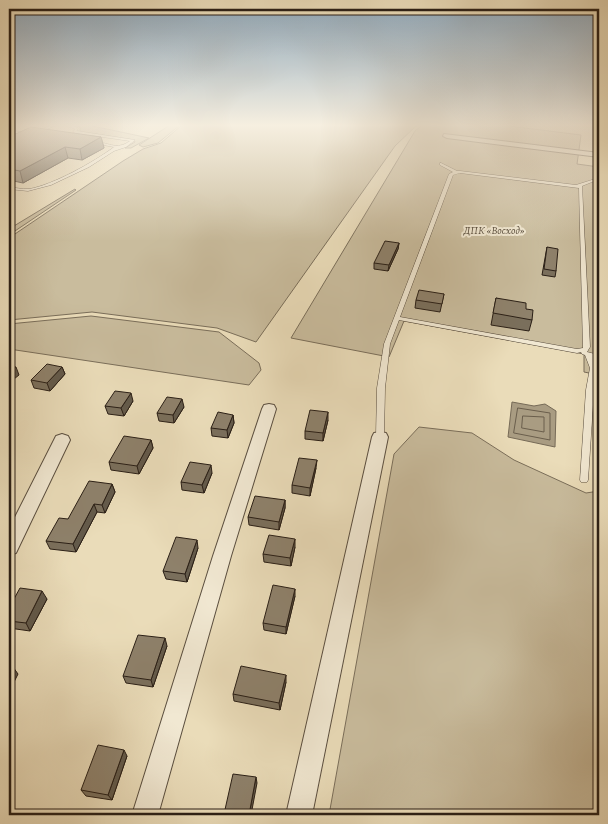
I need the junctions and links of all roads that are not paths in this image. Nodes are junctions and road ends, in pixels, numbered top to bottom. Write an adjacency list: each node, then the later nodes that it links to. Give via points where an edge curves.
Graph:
1 (92, 163): 6 (lane, via 43,187)
2 (441, 164): 3 (lane)
3 (455, 172): 5 (lane); 7 (lane, via 450,174)
4 (595, 180): 5 (lane)
5 (578, 186): 8 (lane, via 582,189)
6 (9, 188)
7 (396, 318): 8 (lane); 11 (lane, via 384,362)
8 (585, 353): 9 (lane); 13 (lane, via 593,368)
9 (599, 357)
10 (269, 409): 15 (street)
11 (380, 436): 16 (street)
12 (62, 440): 14 (street)
13 (584, 480)
14 (9, 547)
15 (145, 815)
16 (299, 815)

